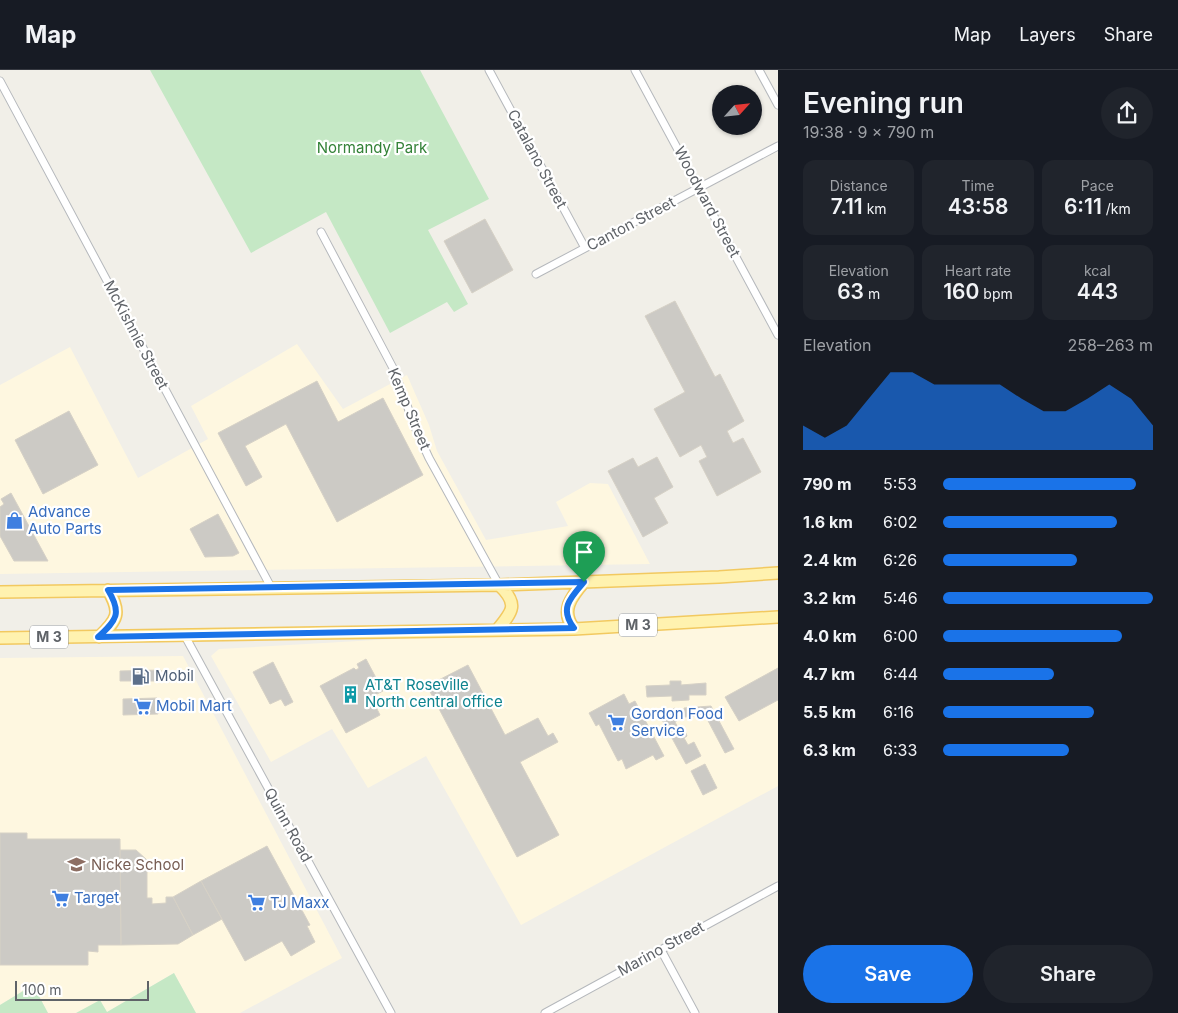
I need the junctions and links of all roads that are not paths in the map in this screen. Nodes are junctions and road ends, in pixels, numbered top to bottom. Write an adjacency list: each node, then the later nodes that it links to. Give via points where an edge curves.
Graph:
1 (490, 70): 9 (street, Catalano Street)
2 (635, 70): 7 (street, Woodward Street)
3 (759, 70): 5 (street)
4 (0, 81): 15 (street, McKishnie Street)
5 (778, 105)
6 (778, 146): 7 (street, Canton Street)
7 (699, 188): 9 (street, Canton Street); 11 (street, Woodward Street)
8 (321, 232): 14 (street, Kemp Street, via 393,368 430,458)
9 (585, 248): 10 (street, Canton Street)
10 (536, 274)
11 (778, 335)
12 (778, 573): 13 (main road)
13 (584, 582): 14 (main road); 19 (main road, via 566,610 568,621)
14 (499, 585): 15 (main road); 20 (main road, via 512,600 512,608)
15 (272, 588): 16 (main road)
16 (108, 590): 17 (main road); 22 (main road, via 114,600 116,618)
17 (0, 592)
18 (778, 617): 19 (main road, M 3)
19 (574, 628): 20 (main road, M 3)
20 (497, 630): 21 (main road, M 3)
21 (185, 636): 22 (main road, M 3); 26 (street, Quinn Road)
22 (98, 637): 23 (main road, M 3)
23 (0, 638)
24 (778, 886): 25 (street, Marino Street)
25 (661, 950): 27 (street, Marino Street); 28 (street)
26 (391, 1013)
27 (545, 1013)
28 (695, 1013)

